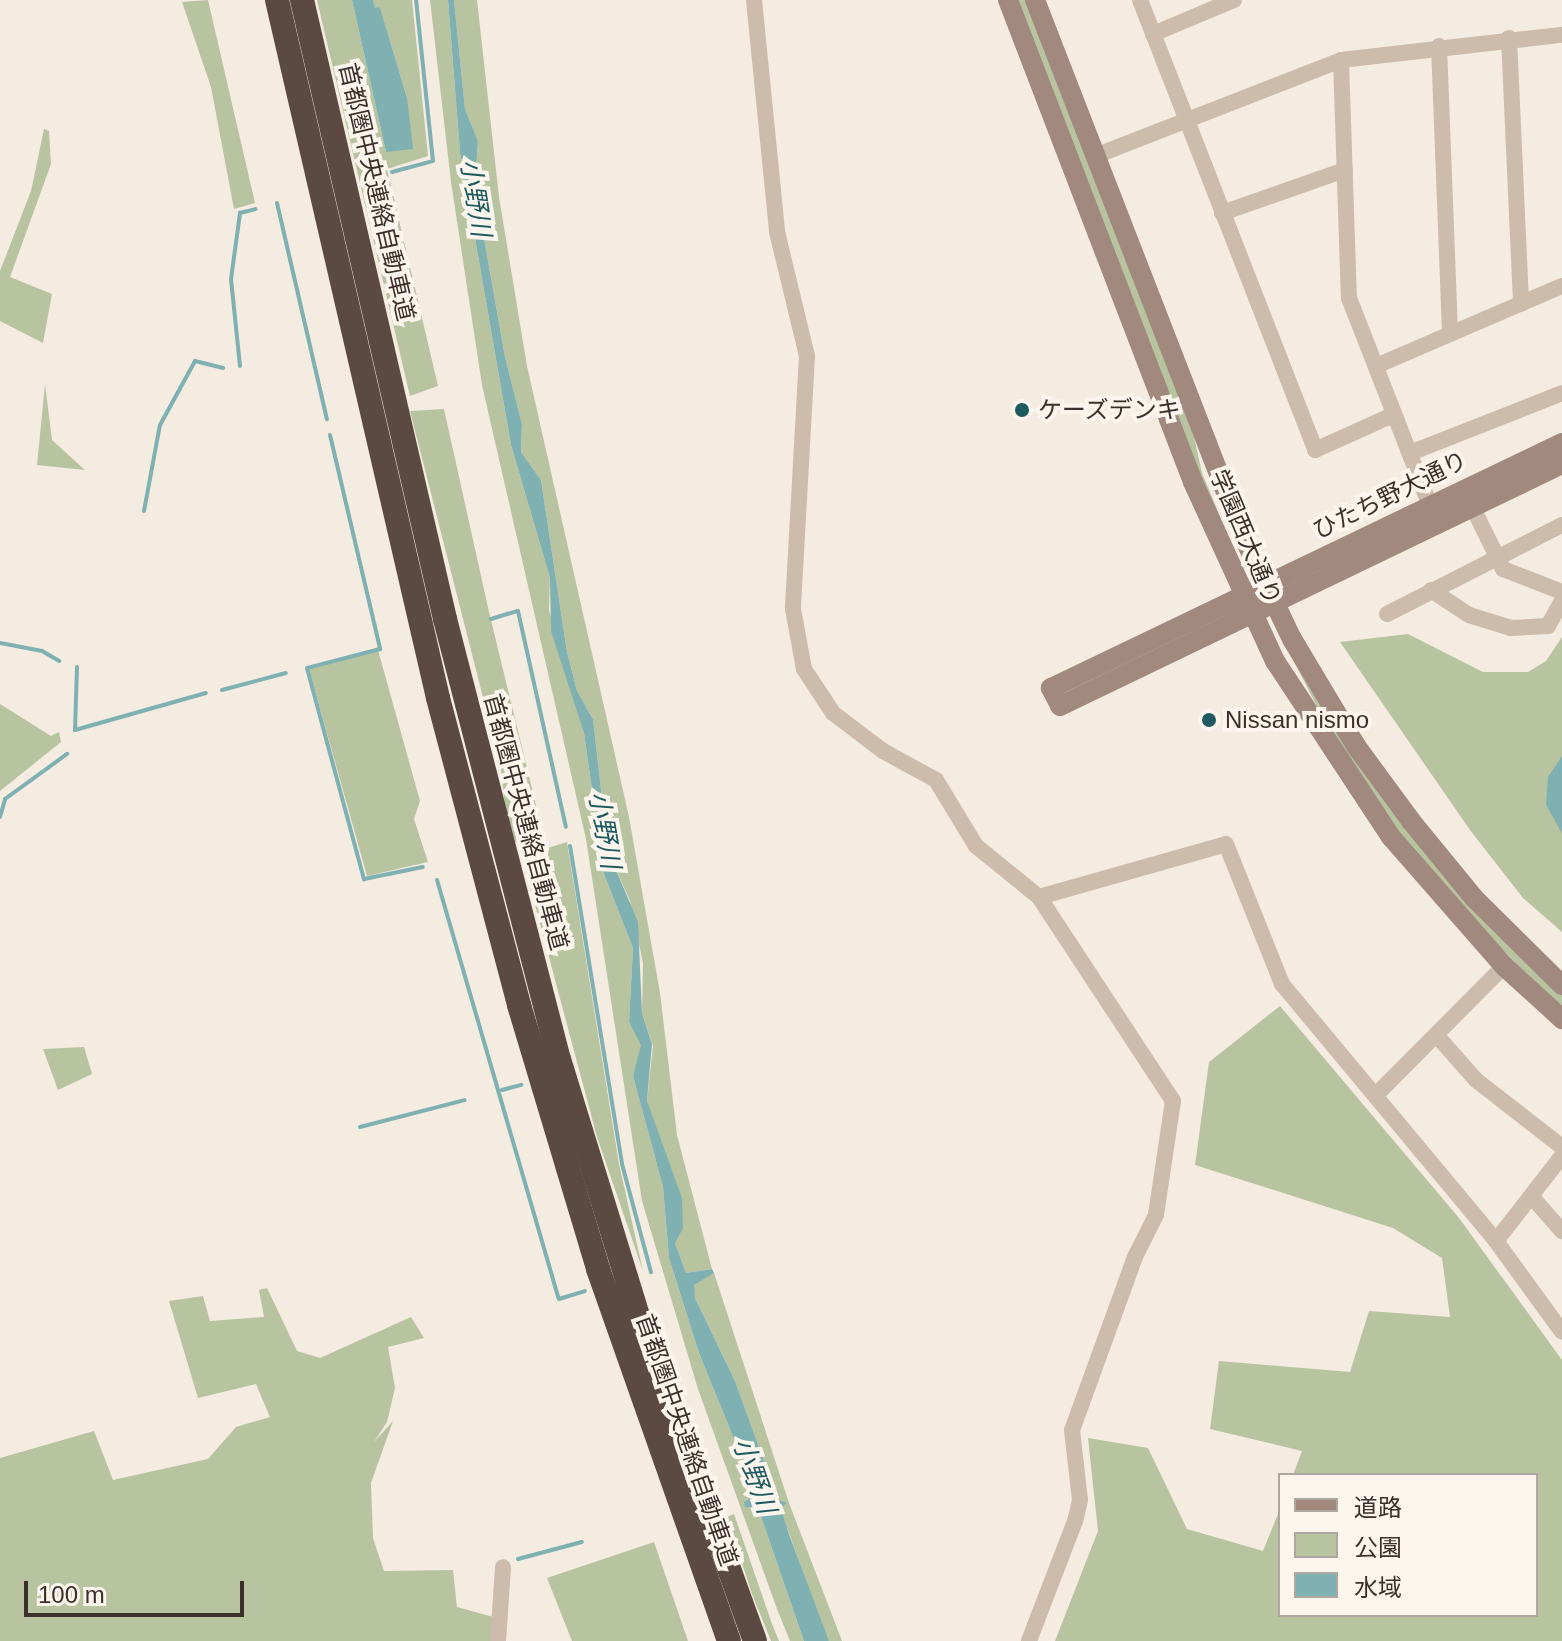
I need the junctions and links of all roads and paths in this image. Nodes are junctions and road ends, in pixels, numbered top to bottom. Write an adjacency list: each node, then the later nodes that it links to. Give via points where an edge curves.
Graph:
1 (277, 0): 52 (highway, 首都圏中央連絡自動車道, via 438,698 519,1005 598,1269)
2 (302, 0): 53 (highway, 首都圏中央連絡自動車道, via 459,676 559,1059 638,1316)
3 (754, 0): 38 (street, via 777,232 807,356 793,609 804,669 833,713 883,751 936,780 976,846)
4 (1008, 0): 33 (main road, 学園西大通り)
5 (1035, 0): 14 (main road, 学園西大通り)
6 (1140, 0): 8 (street)
7 (1234, 0): 8 (street)
8 (1153, 34): 13 (street)
9 (1562, 35): 10 (street)
10 (1509, 38): 11 (street); 18 (street)
11 (1439, 46): 12 (street); 19 (street)
12 (1341, 60): 13 (street); 15 (street)
13 (1185, 118): 14 (street); 16 (street)
14 (1095, 156): 30 (main road, 学園西大通り)
15 (1345, 170): 16 (street); 20 (street, via 1349,298)
16 (1222, 213): 22 (street, via 1315,450)
17 (1562, 286): 18 (street)
18 (1521, 304): 19 (street)
19 (1450, 334): 20 (street)
20 (1376, 366): 22 (street)
21 (1562, 393): 24 (street)
22 (1393, 415): 24 (street)
23 (1562, 443): 26 (main road, ひたち野大通り)
24 (1410, 453): 26 (street)
25 (1562, 464): 27 (main road, ひたち野大通り)
26 (1430, 506): 30 (main road, ひたち野大通り)
27 (1473, 508): 29 (street); 35 (main road, ひたち野大通り)
28 (1562, 525): 29 (street)
29 (1497, 554): 31 (street); 32 (street, via 1503,569)
30 (1265, 584): 33 (main road, ひたち野大通り); 35 (main road, 学園西大通り)
31 (1431, 590): 34 (street, via 1469,615 1511,628 1548,626); 36 (street)
32 (1562, 592)
33 (1242, 595): 37 (main road, 学園西大通り); 37 (main road, ひたち野大通り, via 1051,688 1060,706)
34 (1562, 601)
35 (1275, 605): 37 (main road, ひたち野大通り); 40 (main road, 学園西大通り, via 1356,746 1411,821 1474,898)
36 (1387, 614)
37 (1252, 617): 39 (main road, 学園西大通り, via 1335,760 1391,837)
38 (1039, 897): 43 (street, via 1226,844 1282,984); 54 (street, via 1173,1101 1156,1215 1072,1430 1080,1500 1075,1521)
39 (1504, 966): 41 (main road, 学園西大通り); 42 (street)
40 (1562, 985)
41 (1562, 1019)
42 (1438, 1037): 43 (street); 44 (street, via 1476,1080)
43 (1376, 1095): 48 (street)
44 (1562, 1147)
45 (1562, 1156): 46 (street)
46 (1531, 1196): 47 (street); 48 (street)
47 (1562, 1231)
48 (1496, 1241): 49 (street)
49 (1562, 1332)
50 (503, 1567): 51 (street)
51 (498, 1641)
52 (729, 1641)
53 (755, 1641)
54 (1029, 1641)

